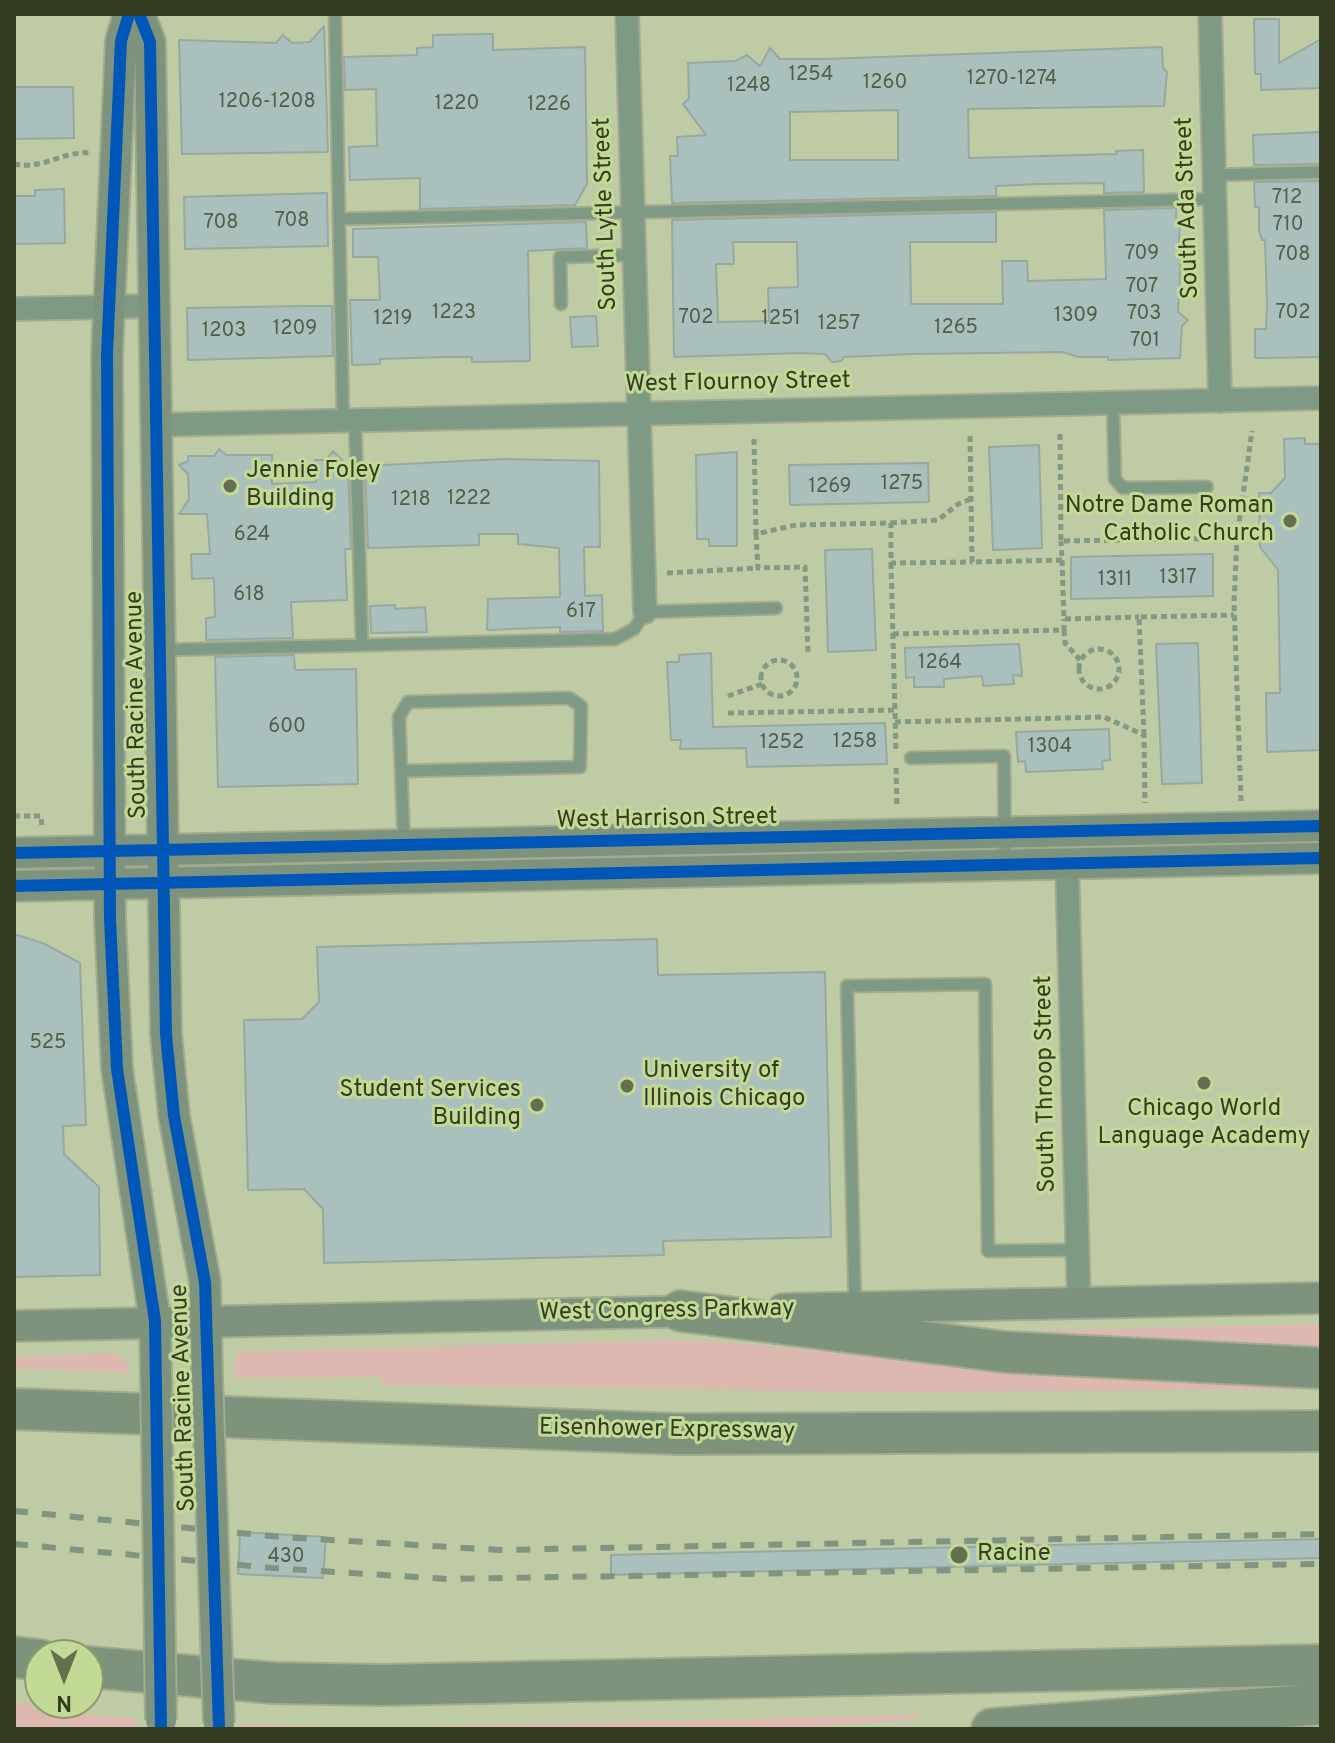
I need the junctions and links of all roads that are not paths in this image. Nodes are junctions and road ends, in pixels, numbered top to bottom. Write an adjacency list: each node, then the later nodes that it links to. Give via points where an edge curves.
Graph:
1 (129, 14): 14 (street, South Racine Avenue, via 121,41)
2 (139, 14): 13 (street, South Racine Avenue, via 150,42)
3 (335, 14): 10 (lane)
4 (627, 14): 9 (street, South Lytle Street)
5 (1210, 14): 7 (street, South Ada Street)
6 (1321, 172): 7 (lane)
7 (1214, 175): 8 (street, South Ada Street)
8 (1215, 199): 9 (lane); 17 (street, South Ada Street)
9 (633, 212): 10 (lane); 11 (street, South Lytle Street)
10 (339, 219): 20 (lane)
11 (635, 255): 12 (lane, via 560,257); 19 (street, South Lytle Street)
12 (561, 304)
13 (153, 306): 14 (street); 21 (street, South Racine Avenue)
14 (109, 307): 15 (street); 33 (street, South Racine Avenue)
15 (14, 309)
16 (1321, 398): 17 (street, West Flournoy Street)
17 (1220, 401): 18 (street, West Flournoy Street)
18 (1113, 403): 19 (street, West Flournoy Street); 22 (lane, via 1115,479 1123,488)
19 (640, 412): 20 (street, West Flournoy Street); 24 (street, South Lytle Street)
20 (349, 418): 21 (street, West Flournoy Street); 25 (lane)
21 (155, 425): 26 (street, South Racine Avenue)
22 (1207, 487)
23 (776, 608): 24 (lane)
24 (645, 612): 25 (lane, via 634,629 615,639)
25 (362, 645): 26 (lane)
26 (160, 650): 32 (street, South Racine Avenue)
27 (911, 758): 30 (lane, via 1004,756)
28 (402, 771): 28 (lane, via 580,767 581,706 569,698 408,702 399,717); 31 (lane)
29 (1321, 826): 30 (street, West Harrison Street)
30 (1005, 833): 31 (street, West Harrison Street); 37 (lane)
31 (404, 847): 32 (street, West Harrison Street)
32 (163, 851): 33 (street, West Harrison Street); 38 (street, South Racine Avenue)
33 (109, 852): 34 (street, West Harrison Street); 39 (street, South Racine Avenue)
34 (14, 853)
35 (1321, 858): 36 (street)
36 (1067, 863): 37 (street); 41 (street, South Throop Street)
37 (1005, 864): 38 (street)
38 (164, 882): 39 (street); 47 (street, South Racine Avenue, via 168,1064)
39 (110, 884): 40 (street); 46 (street, South Racine Avenue, via 117,1069)
40 (14, 886)
41 (1077, 1250): 43 (street, South Throop Street); 44 (lane, via 988,1251 985,984 847,986)
42 (1321, 1298): 43 (street, West Congress Parkway)
43 (1079, 1304): 44 (street, West Congress Parkway)
44 (855, 1308): 45 (street, West Congress Parkway)
45 (681, 1311): 47 (street, West Congress Parkway); 49 (highway, via 1005,1352)
46 (155, 1321): 47 (street, West Congress Parkway); 48 (street, West Congress Parkway); 55 (street, South Racine Avenue, bridge)
47 (207, 1321): 56 (street, South Racine Avenue, bridge)
48 (14, 1326)
49 (1321, 1368)
50 (14, 1409): 51 (highway, Eisenhower Expressway, via 679,1434)
51 (1321, 1431)
52 (1321, 1665): 53 (highway, via 382,1685 247,1681)
53 (104, 1668)
54 (1321, 1704): 57 (highway)
55 (161, 1725)
56 (219, 1726)
57 (992, 1729)

